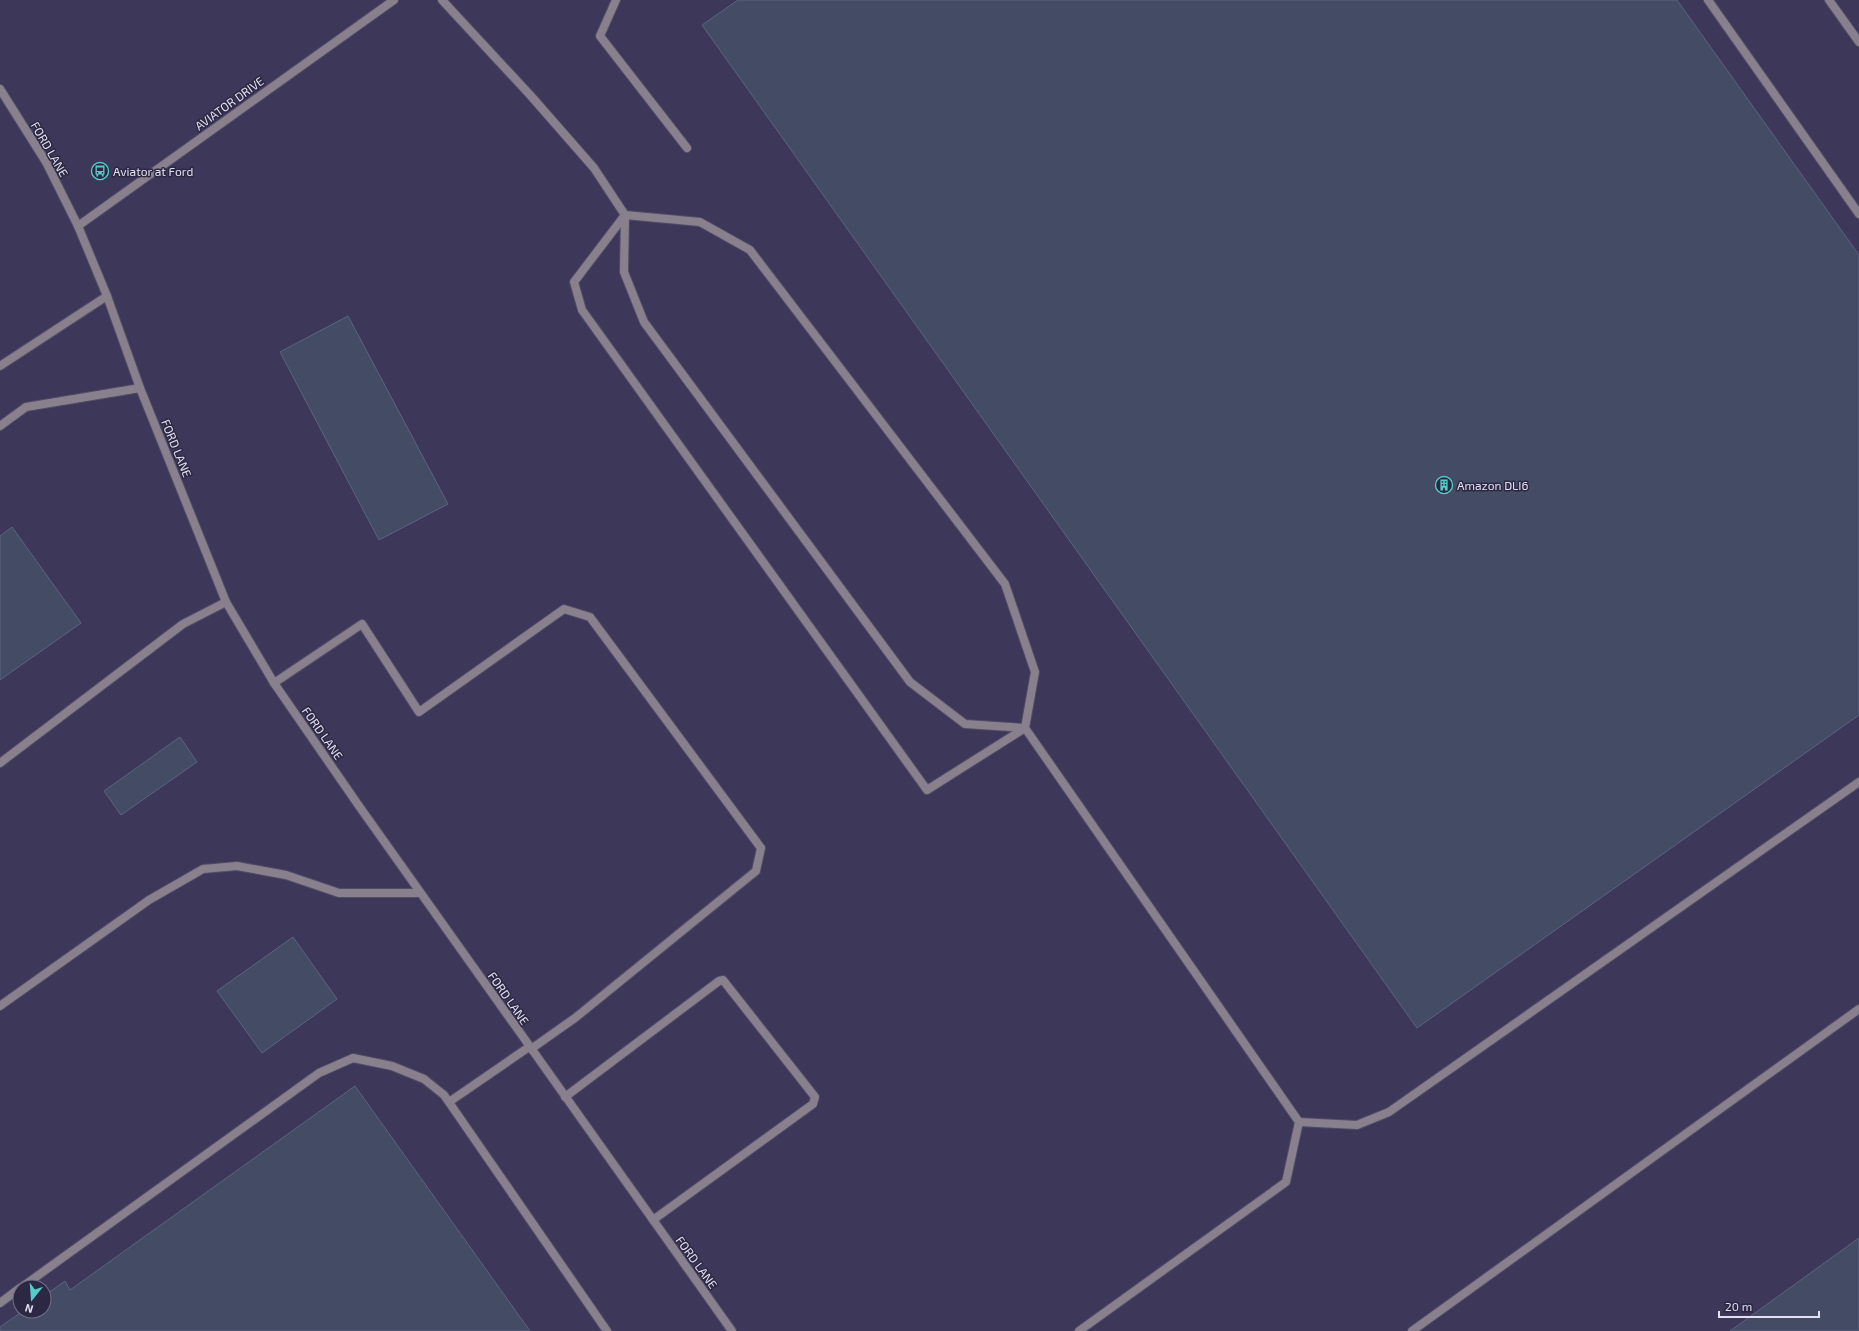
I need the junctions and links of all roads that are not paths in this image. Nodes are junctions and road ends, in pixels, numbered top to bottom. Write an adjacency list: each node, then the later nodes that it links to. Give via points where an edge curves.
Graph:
1 (394, 0): 11 (street, AVIATOR DRIVE)
2 (442, 0): 10 (street, via 594,168)
3 (616, 0): 8 (street, via 600,36)
4 (1708, 0): 9 (street)
5 (1829, 0): 6 (street)
6 (1859, 42)
7 (0, 89): 11 (street, FORD LANE, via 46,162)
8 (687, 148)
9 (1859, 214)
10 (625, 215): 18 (street, via 624,272 644,322 910,682 965,724); 18 (street, via 700,222 750,250 1005,584 1035,672); 18 (street, via 574,282 582,310 927,790)
11 (78, 226): 12 (street, FORD LANE)
12 (107, 296): 13 (street); 14 (street, FORD LANE)
13 (0, 366)
14 (140, 388): 15 (street, via 26,407); 16 (street, FORD LANE)
15 (0, 426)
16 (226, 602): 17 (street, FORD LANE); 19 (street, via 183,624)
17 (274, 683): 21 (street, FORD LANE); 24 (street, via 362,624 419,712 564,609 590,617 761,848 756,871 575,1018)
18 (1025, 728): 27 (street)
19 (0, 763)
20 (1859, 782): 27 (street, via 1389,1112 1356,1124)
21 (420, 893): 22 (street, via 339,893 286,875 237,866 203,869 149,900); 24 (street, FORD LANE)
22 (0, 1006)
23 (1859, 1009): 35 (street)
24 (530, 1048): 25 (street, FORD LANE); 26 (street)
25 (565, 1097): 28 (street, FORD LANE); 28 (street, via 723,980 814,1097 813,1104)
26 (449, 1102): 29 (street, via 424,1079 392,1066 353,1058 319,1073); 32 (street)
27 (1299, 1122): 34 (street, via 1286,1182)
28 (653, 1220): 33 (street, FORD LANE)
29 (33, 1279)
30 (12, 1294): 31 (street)
31 (0, 1303)
32 (607, 1331)
33 (732, 1331)
34 (1079, 1331)
35 (1412, 1331)

